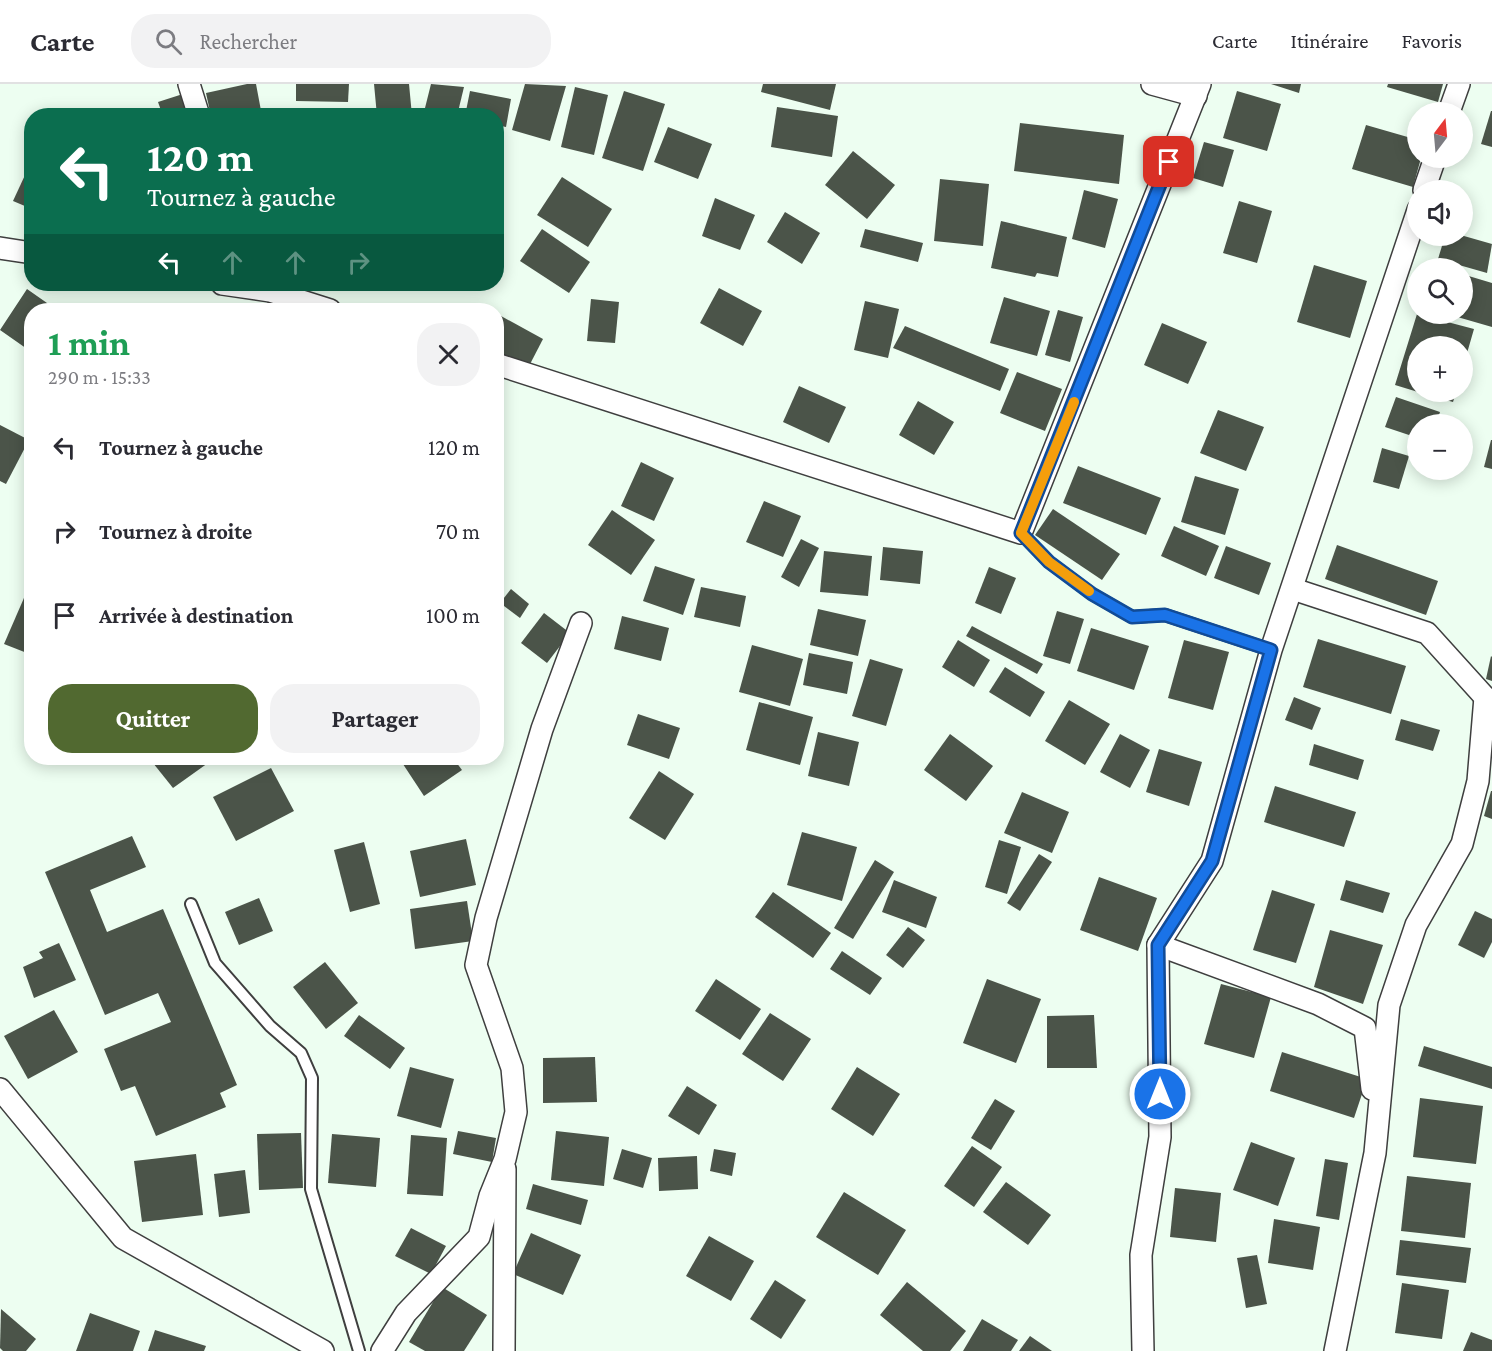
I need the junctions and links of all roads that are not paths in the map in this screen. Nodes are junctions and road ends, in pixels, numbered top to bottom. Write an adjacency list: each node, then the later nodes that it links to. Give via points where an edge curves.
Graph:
1 (189, 84): 6 (street)
2 (1152, 84): 4 (street)
3 (1459, 84): 5 (street)
4 (1198, 90): 13 (street)
5 (1453, 102)
6 (196, 108)
7 (1407, 243): 14 (street)
8 (0, 248): 9 (street)
9 (24, 252)
10 (279, 291): 11 (street)
11 (311, 303)
12 (504, 367): 13 (street)
13 (1021, 533): 16 (lane, via 1049,562 1132,617 1165,615)
14 (1293, 589): 16 (street); 17 (street, via 1427,633)
15 (581, 623): 22 (street, via 542,729 486,918 476,965 512,1068 516,1112)
16 (1271, 650): 19 (street, via 1212,861)
17 (1488, 701): 21 (street, via 1478,781 1462,844 1416,926 1389,1005)
18 (192, 904): 24 (lane, via 215,963 270,1026 301,1053 312,1078 311,1189)
19 (1158, 945): 21 (street, via 1318,1004 1365,1028); 27 (street, via 1160,1137 1141,1255)
20 (0, 1089): 23 (street, via 123,1238)
21 (1377, 1127): 28 (street)
22 (505, 1160): 25 (street, via 479,1238 406,1313); 26 (street)
23 (323, 1351)
24 (358, 1351)
25 (382, 1351)
26 (504, 1351)
27 (1143, 1351)
28 (1335, 1351)

